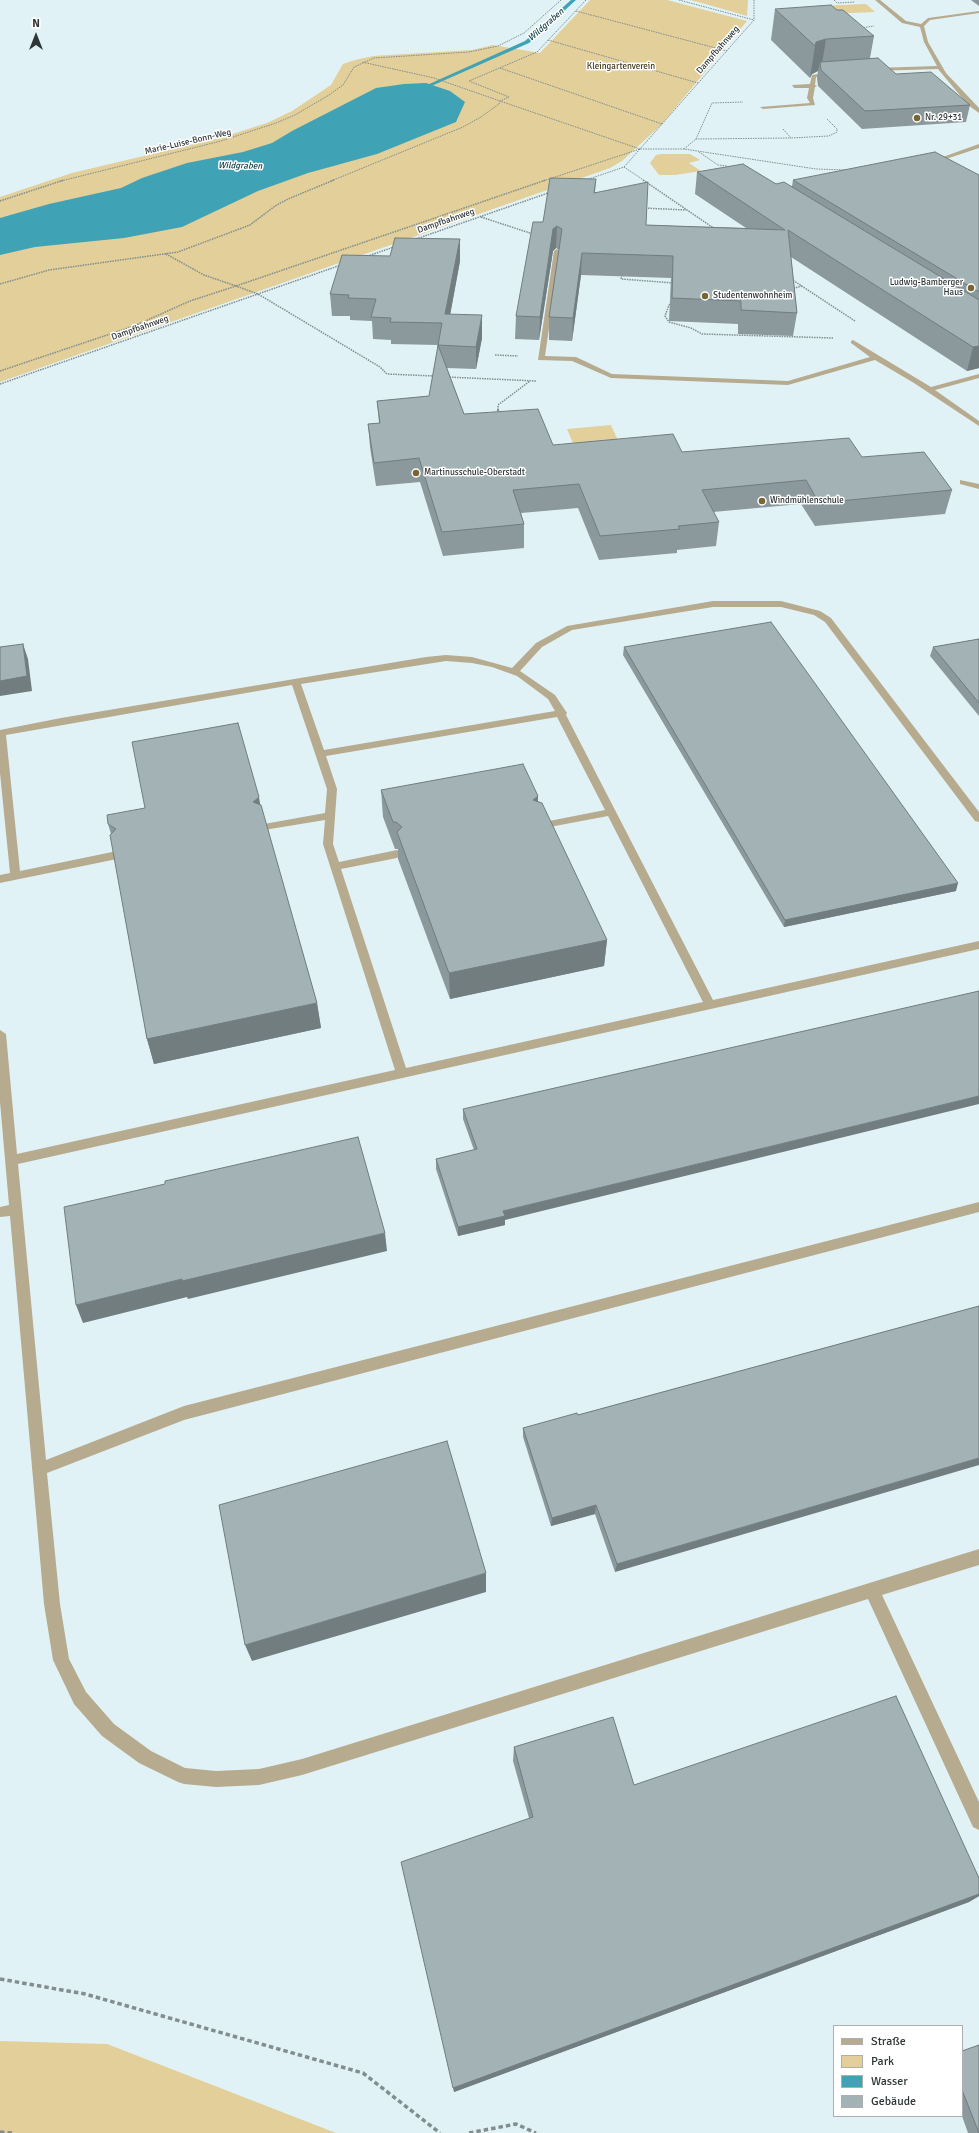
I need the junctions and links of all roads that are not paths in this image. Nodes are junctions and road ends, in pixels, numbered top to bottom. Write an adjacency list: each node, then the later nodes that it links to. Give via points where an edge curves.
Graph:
1 (877, 0): 3 (street, via 904,22)
2 (979, 12): 3 (street, via 928,19)
3 (922, 26): 5 (street, via 926,42)
4 (879, 62): 6 (street)
5 (939, 66): 6 (street); 12 (street, via 970,104)
6 (886, 70): 7 (street)
7 (866, 71)
8 (841, 72): 10 (street, via 814,76)
9 (794, 86): 10 (street)
10 (814, 86): 11 (street, via 810,98 813,104)
11 (763, 107)
12 (979, 111)
13 (977, 148): 14 (street)
14 (941, 159): 15 (street); 16 (street)
15 (947, 162)
16 (922, 165)
17 (557, 251): 19 (street, via 541,358 573,359 611,376 788,383)
18 (853, 342): 19 (street)
19 (876, 358): 21 (street)
20 (979, 376): 21 (street)
21 (929, 390): 22 (street)
22 (979, 424)
23 (963, 482): 24 (street)
24 (979, 487)
25 (514, 672): 26 (street, via 488,663 446,658); 27 (street, via 552,697); 32 (street, via 539,645 570,628 713,604 782,604 802,608 828,620)
26 (296, 682): 28 (street); 29 (street)
27 (562, 713): 29 (street); 30 (street)
28 (0, 733): 38 (street)
29 (320, 754): 31 (street, via 332,789)
30 (612, 812): 33 (street); 41 (street)
31 (331, 815): 34 (street); 37 (street, via 328,844)
32 (979, 819)
33 (539, 826)
34 (264, 827)
35 (397, 854): 37 (street)
36 (116, 855): 38 (street)
37 (335, 867): 43 (street)
38 (15, 875): 39 (street)
39 (0, 879)
40 (979, 945): 41 (street)
41 (710, 1005): 43 (street)
42 (0, 1034): 44 (street)
43 (402, 1073): 44 (street)
44 (12, 1160): 46 (street)
45 (979, 1207): 48 (street, via 184,1413)
46 (16, 1209): 47 (street); 48 (street)
47 (0, 1212)
48 (39, 1469): 50 (street, via 52,1604 61,1660 80,1698 108,1730 144,1757 184,1776 216,1779 259,1777 302,1767)
49 (979, 1557): 50 (street)
50 (872, 1590): 51 (street)
51 (979, 1821)

